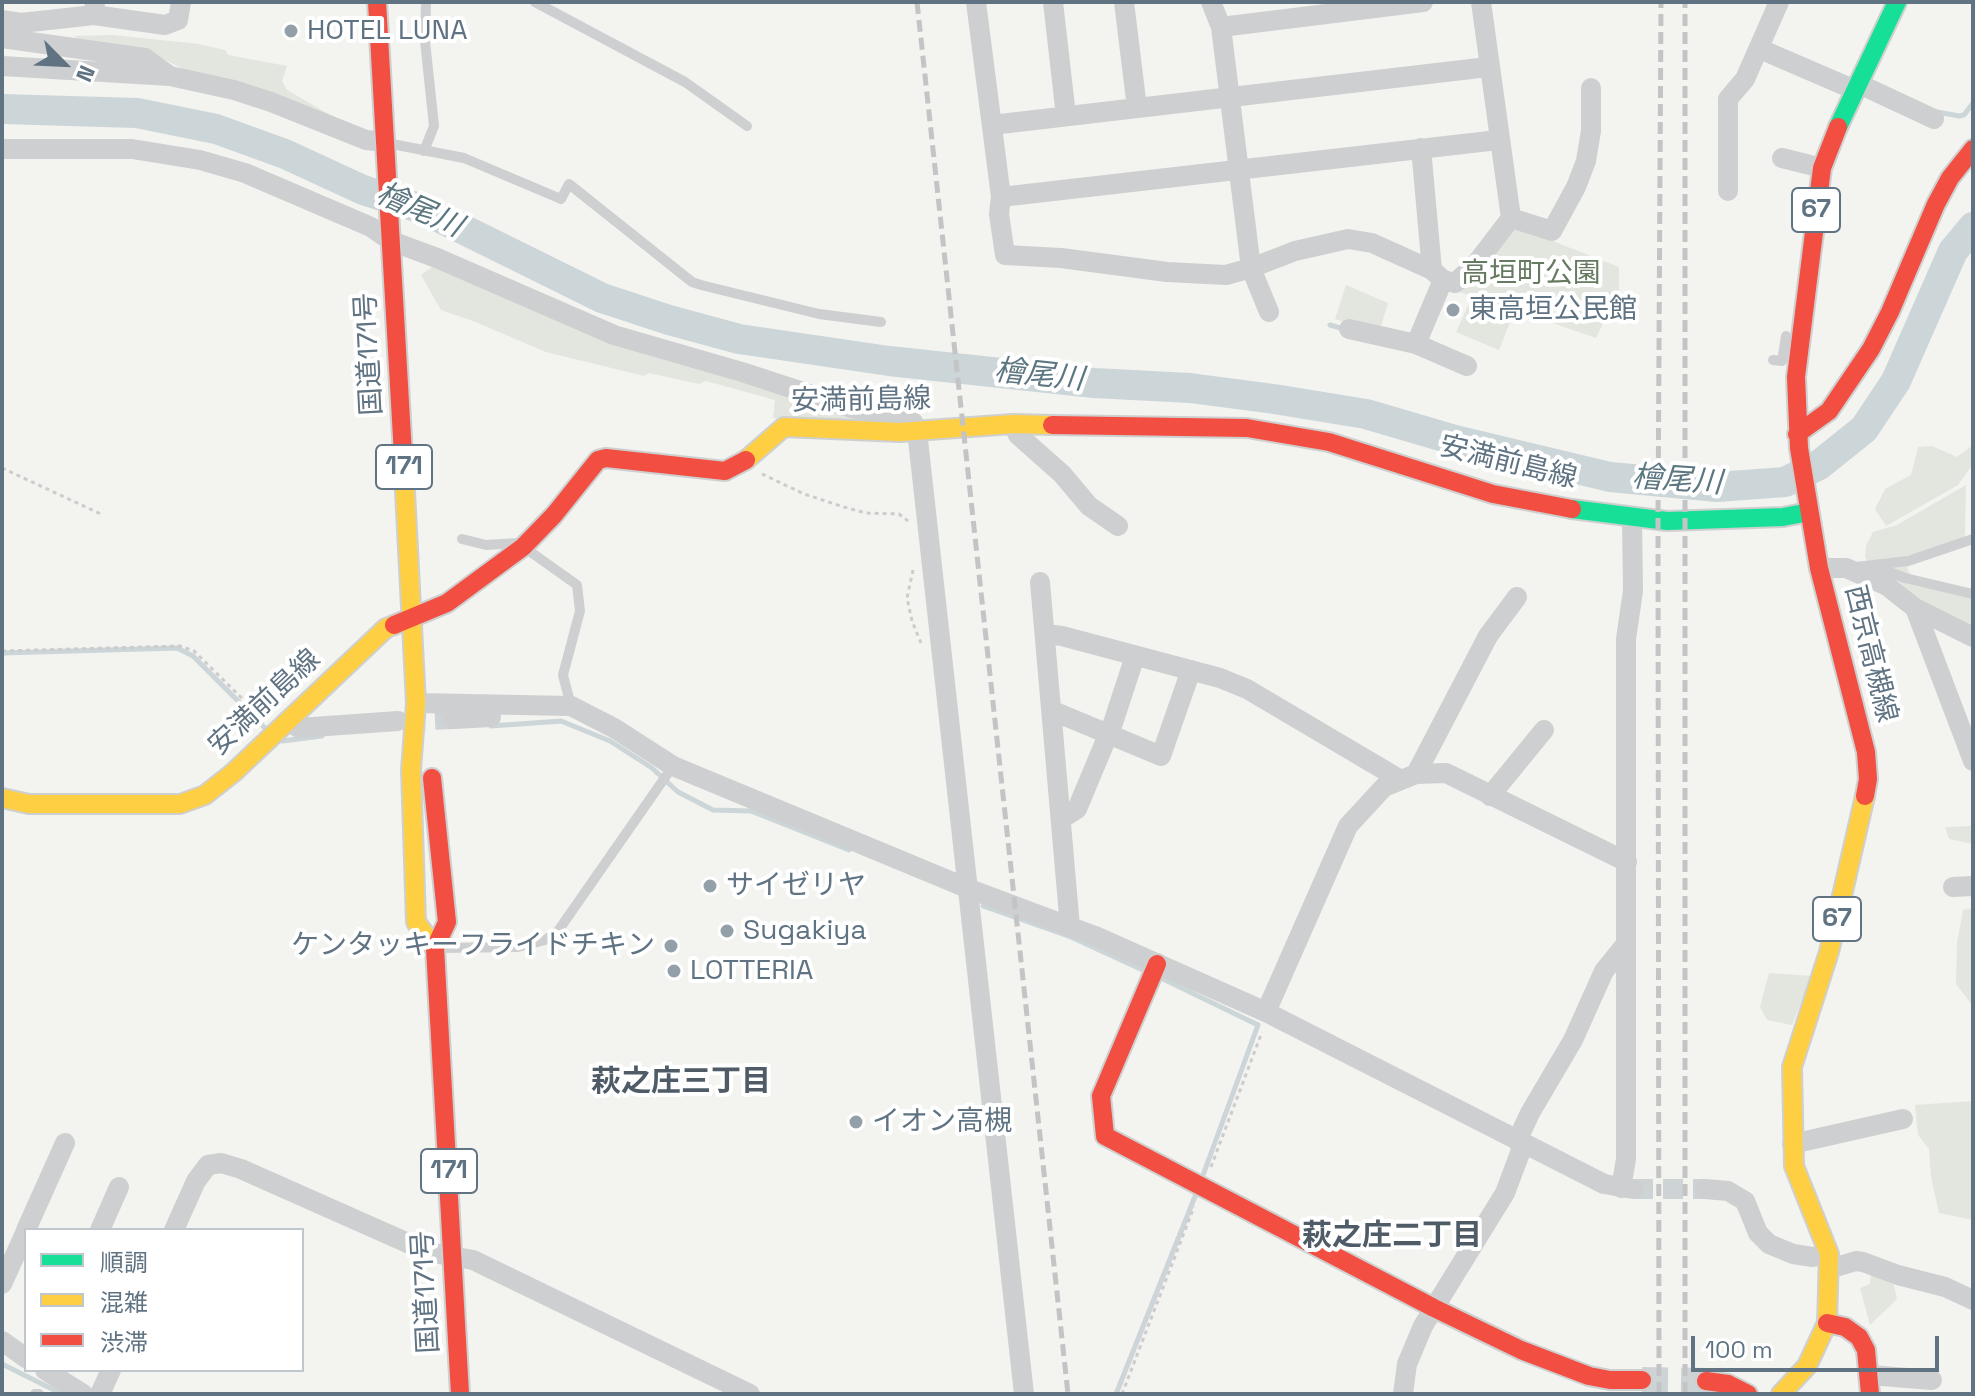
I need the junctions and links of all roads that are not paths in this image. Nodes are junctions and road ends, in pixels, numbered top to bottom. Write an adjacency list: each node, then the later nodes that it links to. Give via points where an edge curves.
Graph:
1 (181, 2): 13 (street, via 178,20 165,25)
2 (377, 2): 30 (main road, 国道171号 / 171)
3 (426, 2): 34 (lane, via 434,126)
4 (535, 2): 28 (lane, via 685,82)
5 (976, 2): 27 (street)
6 (1053, 2): 25 (street)
7 (1124, 2): 24 (street)
8 (1211, 2): 15 (street)
9 (1423, 2): 15 (street)
10 (1481, 2): 19 (street)
11 (1779, 2): 17 (street)
12 (1897, 2): 21 (main road, 西京高槻線 / 67)
13 (95, 8): 14 (street, via 21,23)
14 (2, 20)
15 (1221, 27): 23 (street)
16 (2, 38): 20 (street, via 145,58)
17 (1760, 49): 21 (street); 38 (street, via 1728,99)
18 (2, 66): 20 (street)
19 (1488, 67): 23 (street); 29 (street)
20 (170, 76): 30 (street, via 234,90 366,140)
21 (1856, 86): 26 (street); 37 (main road, 西京高槻線 / 67)
22 (1591, 88): 40 (street, via 1582,114 1586,161 1563,192 1552,231)
23 (1231, 97): 24 (street); 36 (street)
24 (1137, 108): 25 (street)
25 (1066, 116): 27 (street)
26 (1934, 119)
27 (992, 125): 39 (street)
28 (747, 126)
29 (1498, 140): 31 (street); 40 (street)
30 (386, 142): 34 (lane); 41 (main road, 国道171号 / 171)
31 (1421, 148): 36 (street); 43 (street)
32 (2, 149): 41 (street, via 132,149 200,160 268,182)
33 (1973, 149): 53 (main road, via 1936,204 1871,349 1829,411)
34 (424, 151): 45 (lane, via 464,158 561,199 569,184 692,282 819,314)
35 (1782, 158): 37 (street)
36 (1238, 168): 39 (street); 42 (street)
37 (1822, 168): 53 (main road, 西京高槻線 / 67, via 1799,300)
38 (1728, 191)
39 (1001, 197): 42 (street, via 1005,255 1167,272 1226,275)
40 (1511, 218): 43 (street, via 1455,283)
41 (391, 236): 52 (street, via 614,335 852,408 904,416); 67 (main road, 国道171号 / 171)
42 (1251, 268): 43 (street, via 1348,239 1372,243); 44 (street)
43 (1437, 275): 48 (street)
44 (1269, 312)
45 (881, 322)
46 (1349, 329): 48 (street)
47 (1787, 330): 49 (lane, via 1782,361)
48 (1416, 344): 50 (street)
49 (1773, 360)
50 (1467, 366)
51 (1013, 424): 52 (main road, 安満前島線); 55 (main road, 安満前島線, via 1288,433 1493,494); 56 (street, via 1089,506)
52 (917, 431): 59 (main road, 安満前島線, via 784,427 725,471 598,460); 88 (street)
53 (1798, 441): 54 (main road, 西京高槻線 / 67)
54 (1808, 506): 55 (main road, 安満前島線, via 1783,517); 61 (main road, 西京高槻線 / 67)
55 (1632, 518): 87 (street, via 1633,591 1626,639)
56 (1118, 526)
57 (462, 539): 59 (lane)
58 (1973, 539): 60 (lane, via 1928,556)
59 (523, 547): 67 (main road, 安満前島線, via 447,603); 74 (lane, via 573,580 579,590 580,611 563,675)
60 (1875, 566): 62 (lane); 64 (lane)
61 (1819, 568): 62 (street); 97 (main road, 西京高槻線 / 67, via 1866,752 1868,779 1829,952 1792,1067)
62 (1846, 568): 66 (street, via 1887,586)
63 (1040, 582): 68 (street)
64 (1973, 594)
65 (1517, 597): 83 (street, via 1482,646)
66 (1915, 608): 69 (street); 81 (street)
67 (412, 617): 72 (main road, 国道171号 / 171); 78 (main road, 安満前島線, via 386,628)
68 (1045, 634): 70 (street); 75 (street)
69 (1973, 637)
70 (1135, 656): 71 (street); 80 (street)
71 (1191, 670): 80 (street, via 1161,756); 83 (street, via 1247,689)
72 (416, 703): 73 (street); 91 (main road, 国道171号 / 171, via 432,772 447,922); 91 (main road, 国道171号 / 171, via 411,770 416,922)
73 (541, 704): 74 (street); 76 (street, via 511,716)
74 (571, 706): 82 (street)
75 (1053, 711): 80 (street); 86 (street)
76 (453, 719)
77 (398, 721): 78 (street)
78 (281, 726): 85 (main road, 安満前島線, via 205,795 180,804 29,804)
79 (1544, 730): 84 (street)
80 (1108, 734): 86 (street, via 1077,809)
81 (1973, 761)
82 (672, 768): 88 (street); 91 (lane, via 558,931 518,947)
83 (1409, 777): 84 (street, via 1446,773); 93 (street, via 1384,787 1348,826)
84 (1490, 796): 87 (street)
85 (2, 798)
86 (1061, 819): 89 (street)
87 (1627, 862): 90 (street)
88 (967, 888): 89 (street); 123 (street)
89 (1070, 927): 92 (street)
90 (1625, 945): 96 (street, via 1604,971 1573,1040 1530,1113); 96 (street, via 1627,1188 1604,1184)
91 (435, 948): 104 (main road, 国道171号 / 171)
92 (1157, 964): 93 (street); 108 (main road, via 1101,1096 1105,1136)
93 (1266, 1012): 96 (street)
94 (1903, 1119): 97 (street)
95 (65, 1143): 100 (street)
96 (1520, 1143): 108 (street, via 1505,1193)
97 (1792, 1144): 105 (main road, 西京高槻線 / 67, via 1799,1180)
98 (119, 1187): 101 (street)
99 (1705, 1189): 105 (street, via 1728,1191 1745,1201 1758,1233 1769,1244)
100 (27, 1228)
101 (101, 1228)
102 (175, 1228): 104 (street, via 202,1173 208,1165 221,1163)
103 (24, 1234): 106 (street)
104 (454, 1259): 121 (main road, 国道171号 / 171); 122 (street, via 473,1260)
105 (1829, 1262): 107 (street, via 1863,1262); 109 (main road, 西京高槻線 / 67)
106 (2, 1284)
107 (1973, 1300)
108 (1434, 1308): 118 (main road); 124 (street, via 1407,1364)
109 (1827, 1323): 117 (main road, via 1859,1337); 126 (main road, 西京高槻線 / 67, via 1807,1366)
110 (2, 1341): 111 (street)
111 (24, 1357)
112 (48, 1372): 119 (street)
113 (110, 1372): 120 (street)
114 (1642, 1380): 118 (main road)
115 (1932, 1380): 117 (street)
116 (1706, 1381): 125 (main road)
117 (1870, 1385)
118 (1610, 1387)
119 (83, 1394)
120 (100, 1394)
121 (460, 1394)
122 (750, 1394)
123 (1024, 1394)
124 (1403, 1394)
125 (1748, 1394)
126 (1781, 1394)

